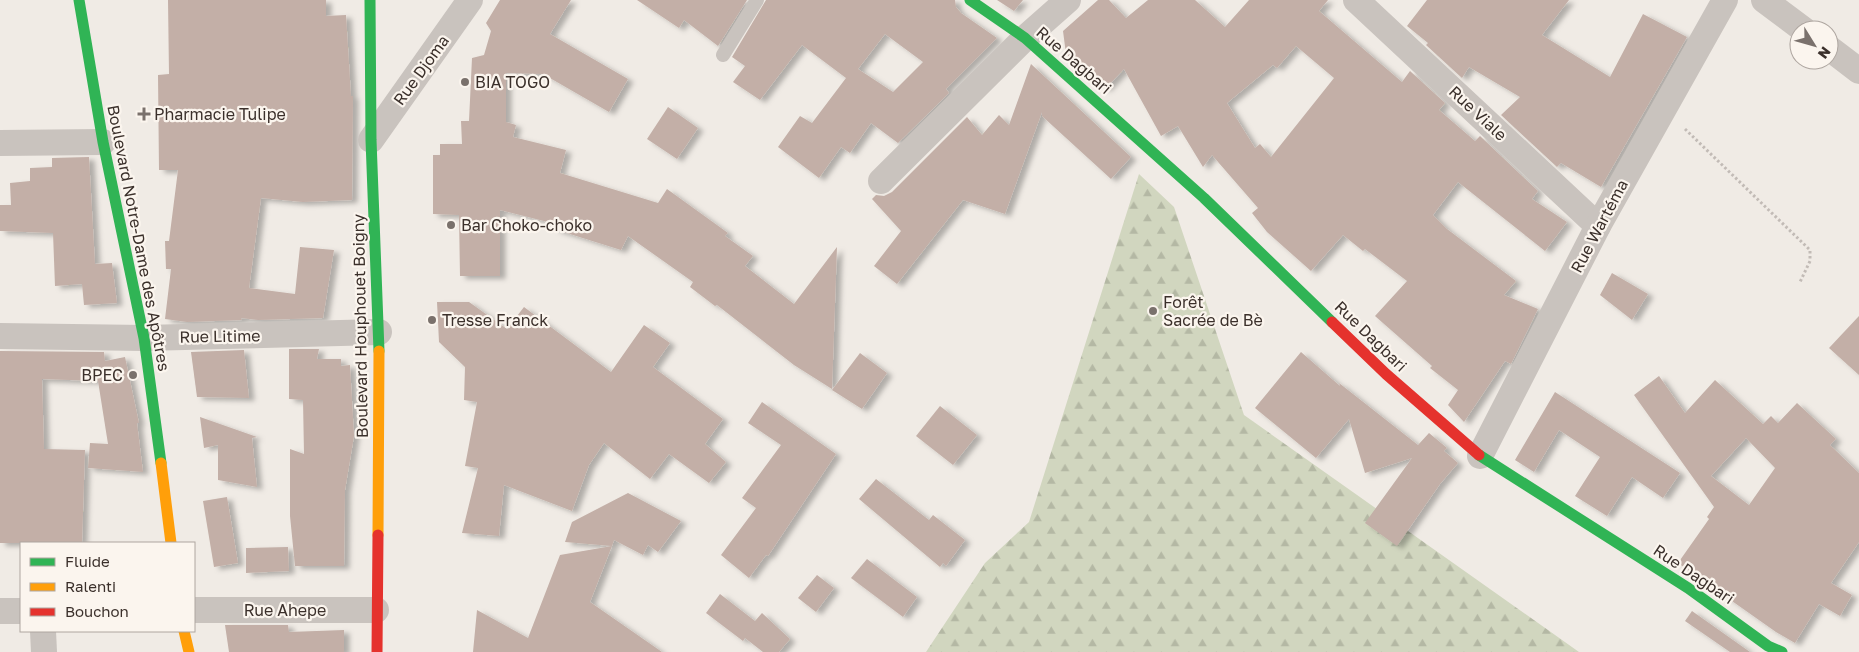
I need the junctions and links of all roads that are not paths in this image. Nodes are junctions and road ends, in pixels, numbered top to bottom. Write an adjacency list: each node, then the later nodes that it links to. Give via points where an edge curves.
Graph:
1 (79, 0): 17 (street, Boulevard Notre-Dame des Apôtres)
2 (370, 0): 15 (street, Boulevard Houphouet Boigny)
3 (470, 0): 15 (street, Rue Djoma)
4 (757, 0): 12 (lane)
5 (970, 0): 11 (street, Rue Dagbari)
6 (1068, 0): 11 (street)
7 (1356, 0): 19 (street, Rue Viale)
8 (1725, 0): 19 (street, Rue Wartéma)
9 (1764, 0): 10 (street)
10 (1791, 20)
11 (1025, 38): 18 (street); 23 (street, Rue Dagbari, via 1204,198 1386,374)
12 (723, 55)
13 (1839, 56): 14 (street)
14 (1859, 71)
15 (371, 140): 20 (street, Boulevard Houphouet Boigny)
16 (0, 142): 17 (street)
17 (103, 142): 22 (street, Boulevard Notre-Dame des Apôtres)
18 (881, 181)
19 (1598, 226): 23 (street, Rue Wartéma)
20 (379, 332): 22 (street, Rue Litime); 26 (street, Boulevard Houphouet Boigny)
21 (0, 336): 22 (street, Rue Litime)
22 (144, 338): 24 (street, Boulevard Notre-Dame des Apôtres)
23 (1480, 456): 34 (street, Rue Dagbari, via 1664,572 1768,646)
24 (171, 542)
25 (195, 610): 26 (street, Rue Ahepe)
26 (376, 610): 33 (street, Boulevard Houphouet Boigny)
27 (0, 611): 28 (street)
28 (20, 612)
29 (43, 632): 31 (street)
30 (184, 632): 32 (street)
31 (44, 652)
32 (189, 652)
33 (377, 652)
34 (1782, 652)

